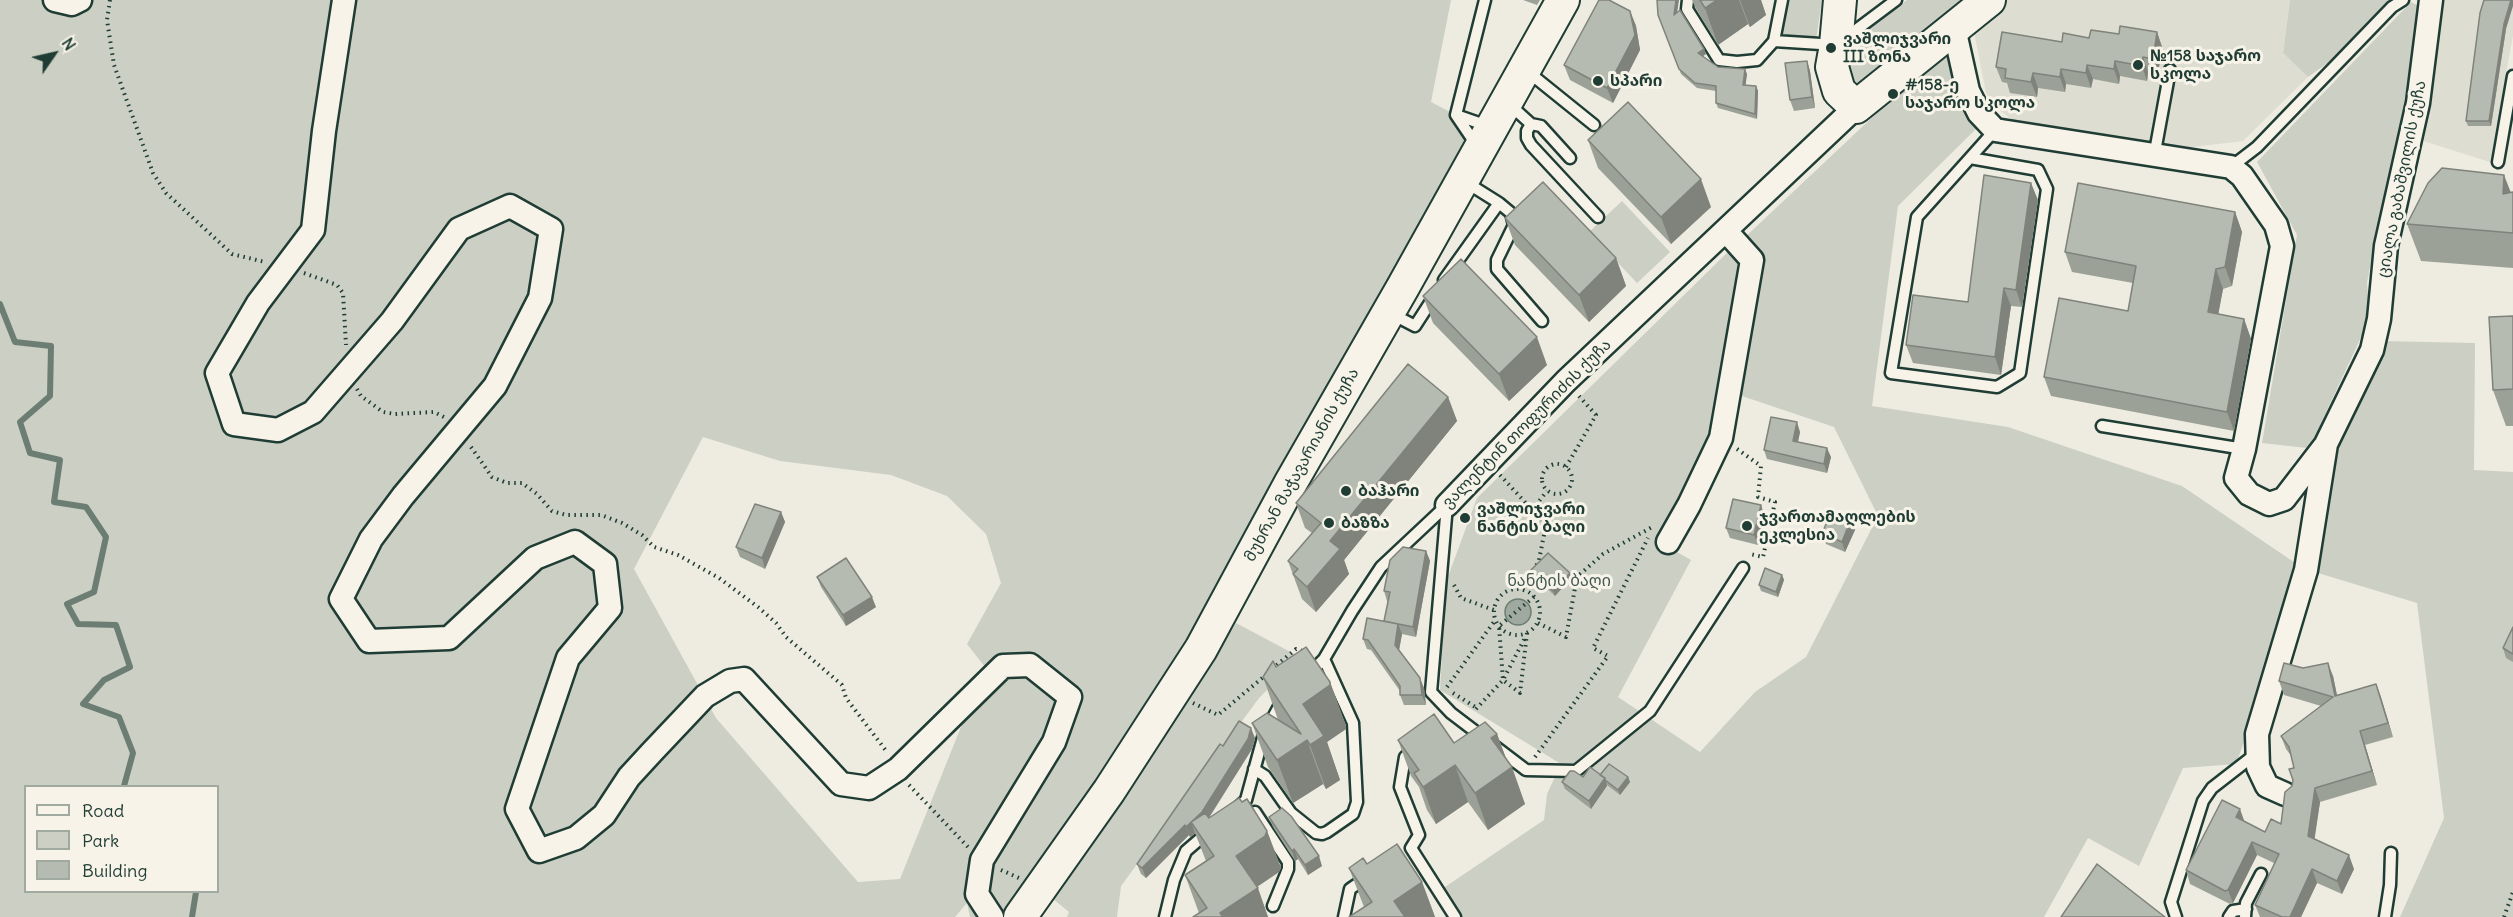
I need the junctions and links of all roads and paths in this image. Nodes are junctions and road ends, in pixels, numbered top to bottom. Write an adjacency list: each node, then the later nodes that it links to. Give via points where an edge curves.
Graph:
1 (56, 0): 2 (street, via 72,4)
2 (81, 0)
3 (110, 0): 36 (path, via 107,20 114,65 153,172 166,193 232,254)
4 (344, 0): 36 (street, via 313,230)
5 (1485, 0): 22 (lane)
6 (1563, 0): 17 (main road, მუხრან მაჭავარიანის ქუჩა)
7 (1688, 0): 15 (lane, via 1687,9 1719,60 1757,60)
8 (1782, 0): 15 (lane)
9 (1840, 0): 16 (main road)
10 (1896, 0): 16 (lane)
11 (1989, 0): 14 (main road, ვალენტინ თოფურიძის ქუჩა)
12 (2403, 0): 31 (lane, via 2258,147)
13 (2431, 0): 45 (street, ციალა გაბაშვილის ქუჩა, via 2418,103 2386,246 2372,350)
14 (1954, 28): 20 (main road, ვალენტინ თოფურიძის ქუჩა); 25 (street, via 1968,91 1978,113)
15 (1774, 41): 16 (lane)
16 (1836, 45): 20 (main road, via 1832,67 1839,91)
17 (1525, 69): 21 (main road, მუხრან მაჭავარიანის ქუჩა); 24 (lane)
18 (2170, 70): 27 (lane)
19 (2513, 76): 30 (lane)
20 (1856, 107): 35 (street, ვალენტინ თოფურიძის ქუჩა)
21 (1502, 110): 22 (lane, via 1490,123 1482,124); 23 (lane); 26 (main road, მუხრან მაჭავარიანის ქუჩა)
22 (1456, 115): 26 (lane)
23 (1531, 124): 28 (lane, via 1541,126); 34 (lane, via 1527,131 1531,146)
24 (1594, 124)
25 (1995, 130): 27 (street); 29 (lane)
26 (1479, 150): 32 (main road, მუხრან მაჭავარიანის ქუჩა)
27 (2154, 157): 31 (street)
28 (1570, 158)
29 (1970, 158): 29 (lane, via 1917,217 1891,373 1997,387 2020,373 2047,189 2038,170)
30 (2498, 162)
31 (2231, 167): 46 (street, via 2242,176 2277,225 2282,246)
32 (1462, 181): 33 (lane); 37 (main road, მუხრან მაჭავარიანის ქუჩა)
33 (1499, 203): 37 (lane, via 1415,326); 38 (lane, via 1511,213 1514,225 1497,260 1497,269)
34 (1598, 217)
35 (1726, 231): 40 (street, ვალენტინ თოფურიძის ქუჩა); 43 (street, via 1752,260)
36 (285, 267): 39 (path, via 321,277 343,293); 39 (street, via 258,303 217,373 234,424 278,430 313,412)
37 (1389, 312): 65 (main road, მუხრან მაჭავარიანის ქუჩა)
38 (1542, 321)
39 (349, 371): 41 (path, via 361,396 383,412 435,412); 70 (street, via 392,321 459,229 510,206 551,229 540,298 495,387 371,539 341,599 369,641 449,638 535,558 575,542 605,564 610,608 568,658 517,809 539,851 576,838 604,815 629,777 652,752 705,696 730,681 744,679 841,784 869,788)
40 (1566, 381): 47 (street, ვალენტინ თოფურიძის ქუჩა); 48 (path, via 1596,415)
41 (445, 417)
42 (2102, 426): 46 (lane)
43 (1721, 438): 51 (street); 54 (path, via 1761,466 1758,497 1775,502 1764,557 1750,554)
44 (469, 444): 70 (path, via 492,477 522,483 552,511 601,515 622,523 642,534 654,547 678,555 719,578 759,607 786,637 842,685 846,698)
45 (2326, 444): 46 (street, via 2284,499 2269,504 2249,494 2236,478); 69 (street, ციალა გაბაშვილის ქუჩა, via 2306,570 2257,734)
46 (2244, 449)
47 (1488, 462): 50 (street, ვალენტინ თოფურიძის ქუჩა); 52 (path)
48 (1566, 467): 49 (path, via 1553,464 1543,473 1541,479); 49 (path, via 1571,486 1560,494)
49 (1547, 491): 52 (path)
50 (1447, 505): 55 (lane); 63 (lane, ვალენტინ თოფურიძის ქუჩა, via 1381,567)
51 (1689, 505): 53 (street); 53 (path)
52 (1532, 510): 56 (path, via 1546,525 1539,560)
53 (1660, 534): 60 (path, via 1603,554 1577,577 1566,637); 72 (path, via 1593,648 1608,656)
54 (1743, 568): 72 (lane, via 1650,711 1576,771)
55 (1441, 574): 58 (path, via 1450,575 1461,598); 67 (lane, via 1431,692 1447,717)
56 (1525, 590): 57 (path); 58 (path, via 1505,593)
57 (1534, 596): 60 (path, via 1540,607); 61 (path)
58 (1494, 610): 59 (path)
59 (1496, 619): 61 (path); 66 (path, via 1446,688)
60 (1538, 623): 62 (path)
61 (1499, 626): 62 (path, via 1507,633); 64 (path)
62 (1527, 633): 64 (path); 64 (path, via 1520,693)
63 (1324, 659): 65 (path, via 1296,649 1218,715); 71 (lane, ვალენტინ თოფურიძის ქუჩა, via 1279,704 1263,734); 71 (lane, via 1353,723 1357,802 1353,814 1327,832 1316,833 1291,813 1265,776)
64 (1503, 680): 66 (path)
65 (1173, 694): 79 (main road, მუხრან მაჭავარიანის ქუჩა)
66 (1478, 708): 67 (path)
67 (1467, 724): 72 (lane)
68 (1420, 743): 87 (lane, via 1405,758 1400,787 1419,835 1407,851)
69 (2258, 752): 73 (street, ციალა გაბაშვილის ქუჩა, via 2258,767 2267,786); 88 (lane, via 2212,788 2203,801 2171,902)
70 (898, 769): 76 (path, via 912,790); 76 (street, via 1003,666 1030,665 1070,697 1053,742)
71 (1254, 769): 74 (lane, ვალენტინ თოფურიძის ქუჩა)
72 (1526, 770)
73 (2285, 794)
74 (1246, 800): 81 (lane, via 1288,862); 85 (lane, via 1186,851)
75 (2391, 853): 90 (lane)
76 (982, 860): 79 (path); 83 (street, via 978,894)
77 (1376, 872): 86 (lane, via 1350,889)
78 (2261, 874): 82 (lane)
79 (1041, 889): 84 (main road, მუხრან მაჭავარიანის ქუჩა)
80 (2513, 892): 91 (path)
81 (1273, 906)
82 (2245, 913): 89 (lane, via 2233,911)
83 (992, 917)
84 (1020, 917)
85 (1165, 917)
86 (1344, 917)
87 (1455, 917)
88 (2176, 917)
89 (2229, 917)
90 (2385, 917)
91 (2504, 917)

